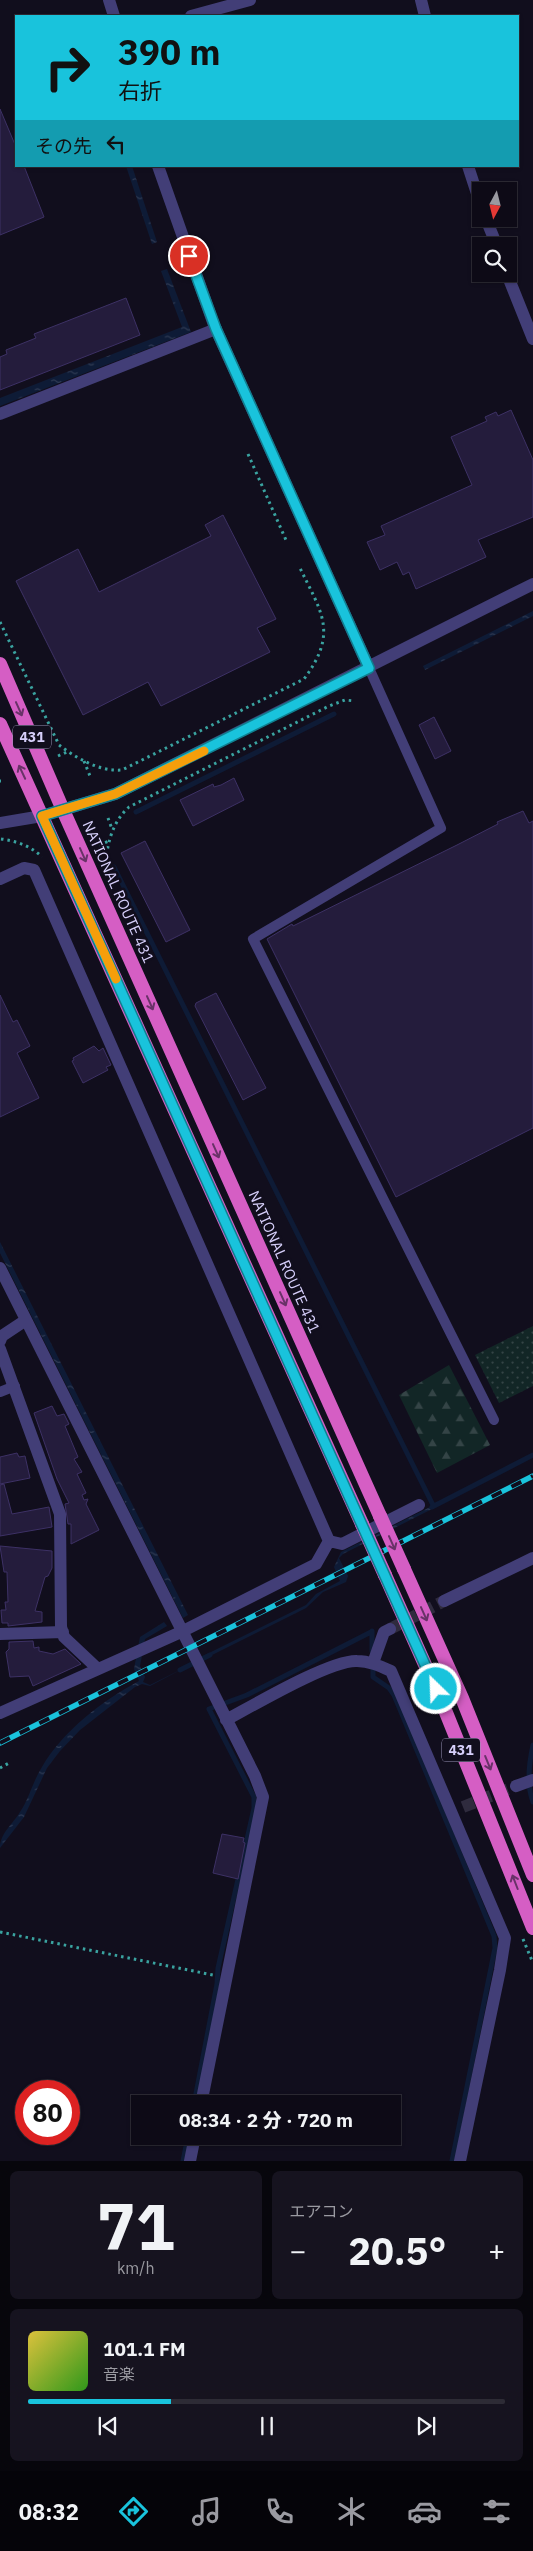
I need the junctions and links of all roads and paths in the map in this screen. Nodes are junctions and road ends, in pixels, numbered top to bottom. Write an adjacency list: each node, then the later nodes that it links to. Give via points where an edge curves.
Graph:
1 (109, 0): 4 (street)
2 (250, 0): 5 (street)
3 (421, 0): 6 (street)
4 (114, 15)
5 (195, 15)
6 (425, 15)
7 (158, 167): 11 (street)
8 (468, 167): 9 (street)
9 (473, 182)
10 (510, 282): 12 (street)
11 (216, 329): 13 (street); 20 (street)
12 (533, 339)
13 (0, 414)
14 (248, 454): 15 (path)
15 (286, 540)
16 (299, 566): 25 (path, via 324,621 317,658 304,679 122,770 102,768)
17 (533, 584): 20 (street)
18 (0, 622): 23 (path, via 59,745)
19 (0, 664): 27 (highway, NATIONAL ROUTE 431 / 431, one-way to 27)
20 (369, 668): 27 (street, via 115,794); 42 (lane, via 441,828 253,939)
21 (355, 701): 31 (path, via 345,700 329,706 129,807 118,816)
22 (0, 724): 28 (highway, 431, one-way to 22)
23 (68, 752): 24 (path); 25 (path)
24 (58, 756)
25 (83, 760): 26 (path)
26 (90, 776)
27 (63, 810): 28 (street); 59 (highway, NATIONAL ROUTE 431 / 431, one-way to 59, bridge, via 462,1698)
28 (42, 816): 30 (street); 60 (highway, 431, one-way to 28, bridge, via 446,1714 385,1575)
29 (108, 818): 31 (path)
30 (0, 823)
31 (113, 830): 32 (path)
32 (110, 841): 33 (path); 34 (path)
33 (99, 846)
34 (106, 871)
35 (0, 879): 44 (street, via 24,868 34,870)
36 (0, 1268): 37 (street)
37 (26, 1320): 38 (street); 49 (street)
38 (0, 1340)
39 (0, 1349): 40 (street)
40 (15, 1386): 41 (lane); 48 (street, via 60,1514)
41 (0, 1392)
42 (494, 1420)
43 (419, 1505): 44 (street, via 342,1544)
44 (329, 1541): 49 (street, via 316,1564)
45 (533, 1558): 46 (street)
46 (444, 1601)
47 (390, 1629): 51 (street, via 384,1632)
48 (63, 1632): 50 (street); 52 (street, via 64,1637)
49 (181, 1632): 52 (street); 54 (street)
50 (0, 1634)
51 (373, 1663): 54 (street, via 356,1660 332,1666); 66 (street, via 391,1671 456,1809 505,1938)
52 (98, 1669): 53 (street)
53 (0, 1713)
54 (226, 1720): 62 (street, via 263,1797)
55 (9, 1763): 56 (path)
56 (0, 1768)
57 (533, 1780): 58 (street)
58 (516, 1786)
59 (533, 1875)
60 (533, 1928)
61 (0, 1932): 62 (path)
62 (226, 1978): 63 (street)
63 (203, 2095)
64 (193, 2145): 65 (street)
65 (190, 2161)
66 (460, 2161)

